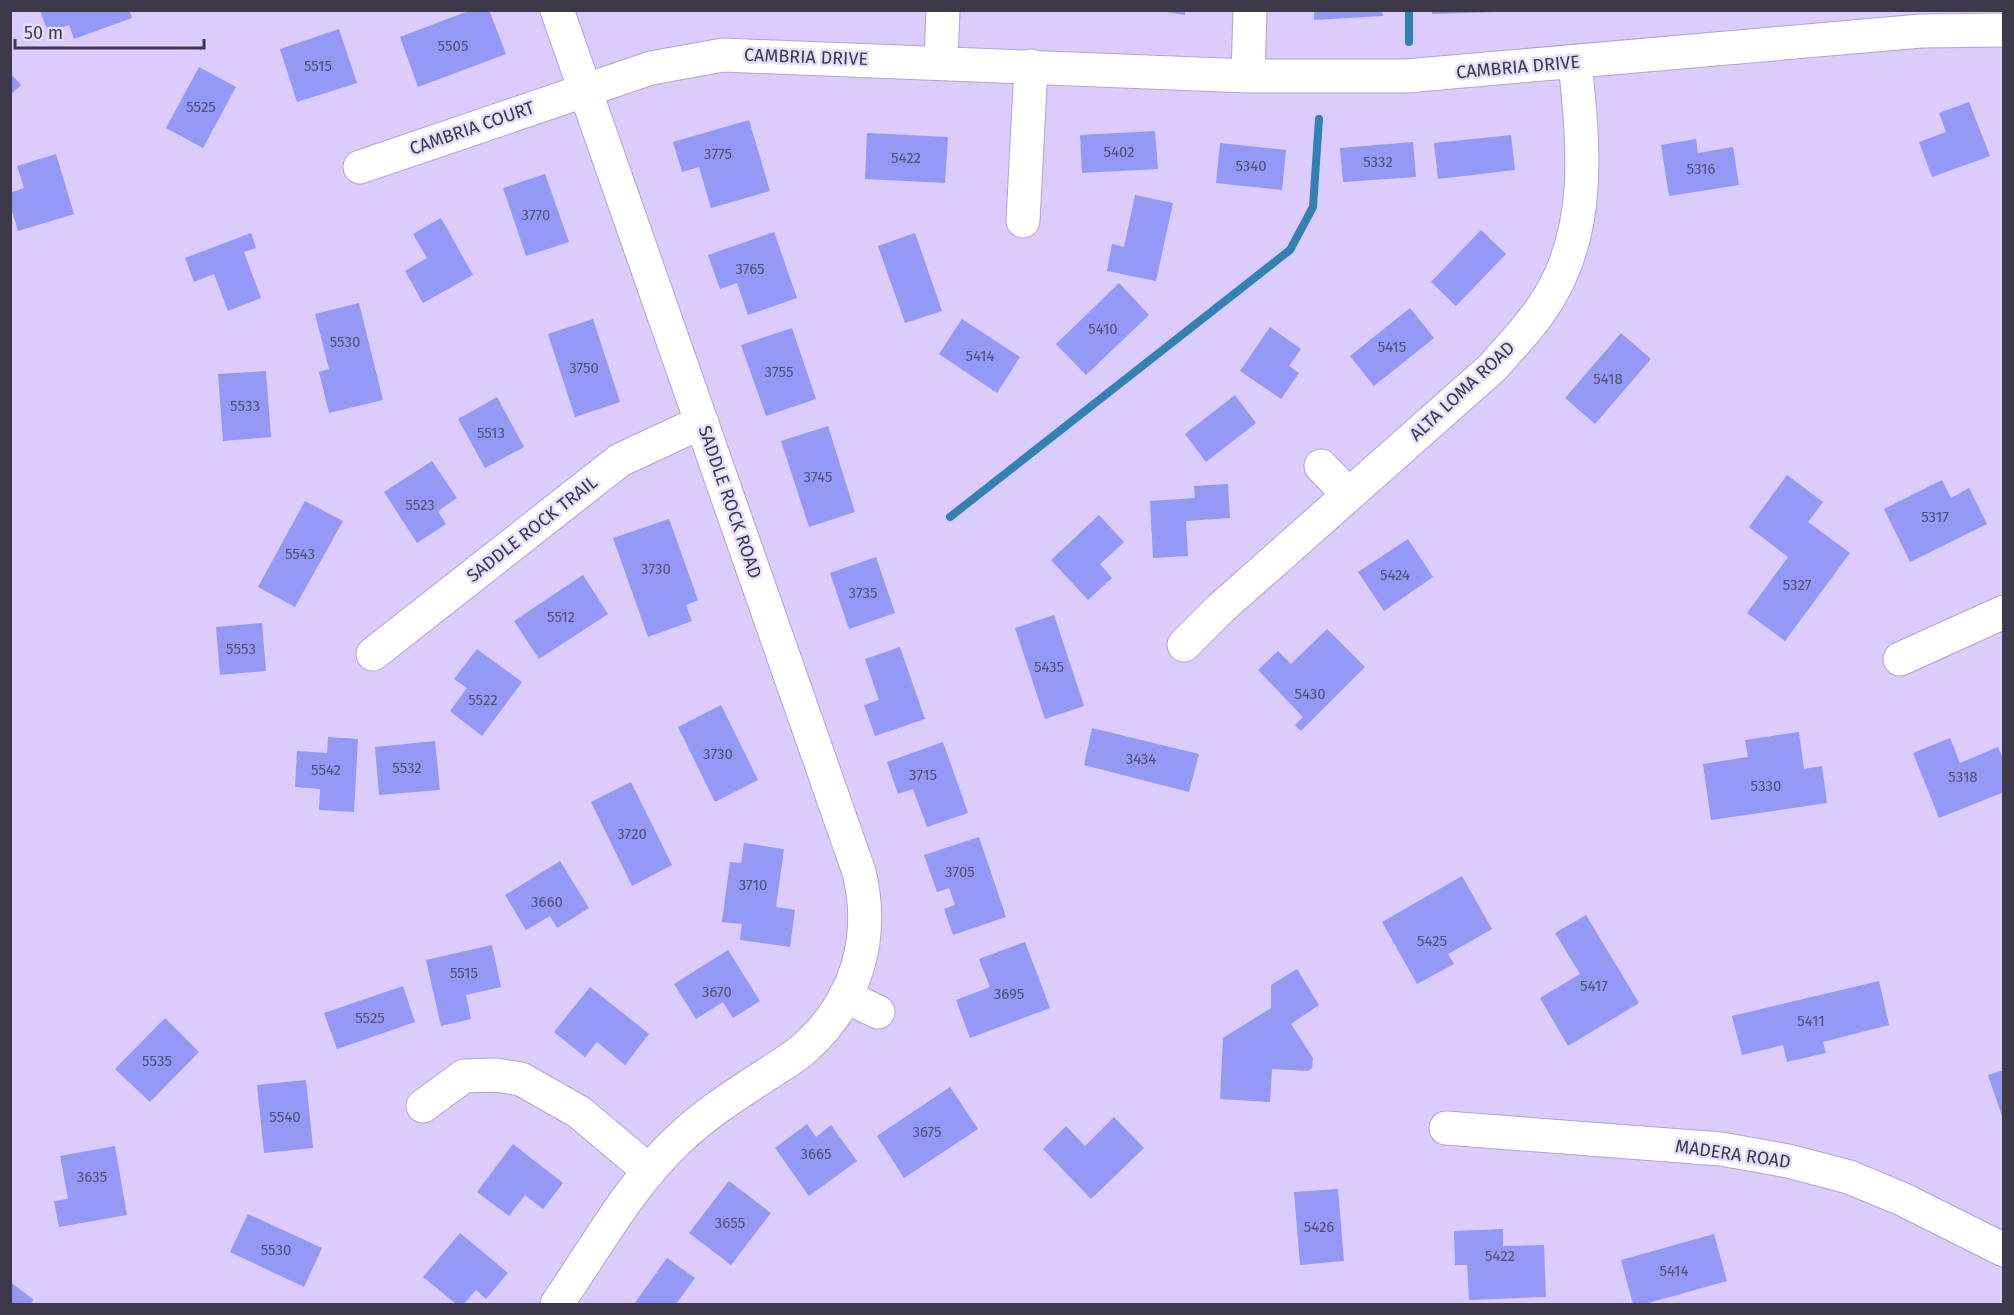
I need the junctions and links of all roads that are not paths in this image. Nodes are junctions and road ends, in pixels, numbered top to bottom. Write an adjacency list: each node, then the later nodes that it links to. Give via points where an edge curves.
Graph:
1 (557, 10): 9 (street, SADDLE ROCK ROAD)
2 (943, 10): 5 (street)
3 (1250, 10): 8 (street)
4 (1995, 24): 6 (street, CAMBRIA DRIVE)
5 (941, 62): 7 (street, CAMBRIA DRIVE); 9 (street, CAMBRIA DRIVE, via 723,55 661,66)
6 (1575, 62): 8 (street, CAMBRIA DRIVE, via 1406,76); 14 (street, ALTA LOMA ROAD, via 1583,184 1576,229 1549,299 1493,367)
7 (1031, 66): 8 (street, CAMBRIA DRIVE); 11 (street)
8 (1248, 76)
9 (585, 90): 10 (street, CAMBRIA COURT); 12 (street, SADDLE ROCK ROAD)
10 (360, 166)
11 (1023, 221)
12 (702, 422): 17 (street, SADDLE ROCK TRAIL, via 620,460); 19 (street, SADDLE ROCK ROAD, via 859,872 866,901 866,927 858,966)
13 (1321, 466): 14 (street)
14 (1348, 494): 16 (street, ALTA LOMA ROAD)
15 (2004, 612): 18 (street)
16 (1184, 645)
17 (373, 654)
18 (1900, 659)
19 (845, 996): 20 (street); 23 (street, SADDLE ROCK ROAD, via 807,1047 708,1112)
20 (878, 1012)
21 (423, 1106): 23 (street, via 464,1076 521,1079 579,1112)
22 (1446, 1128): 24 (street, MADERA ROAD, via 1721,1149 1788,1161 1859,1181)
23 (648, 1170): 25 (street, SADDLE ROCK ROAD)
24 (2004, 1250)
25 (557, 1305)

